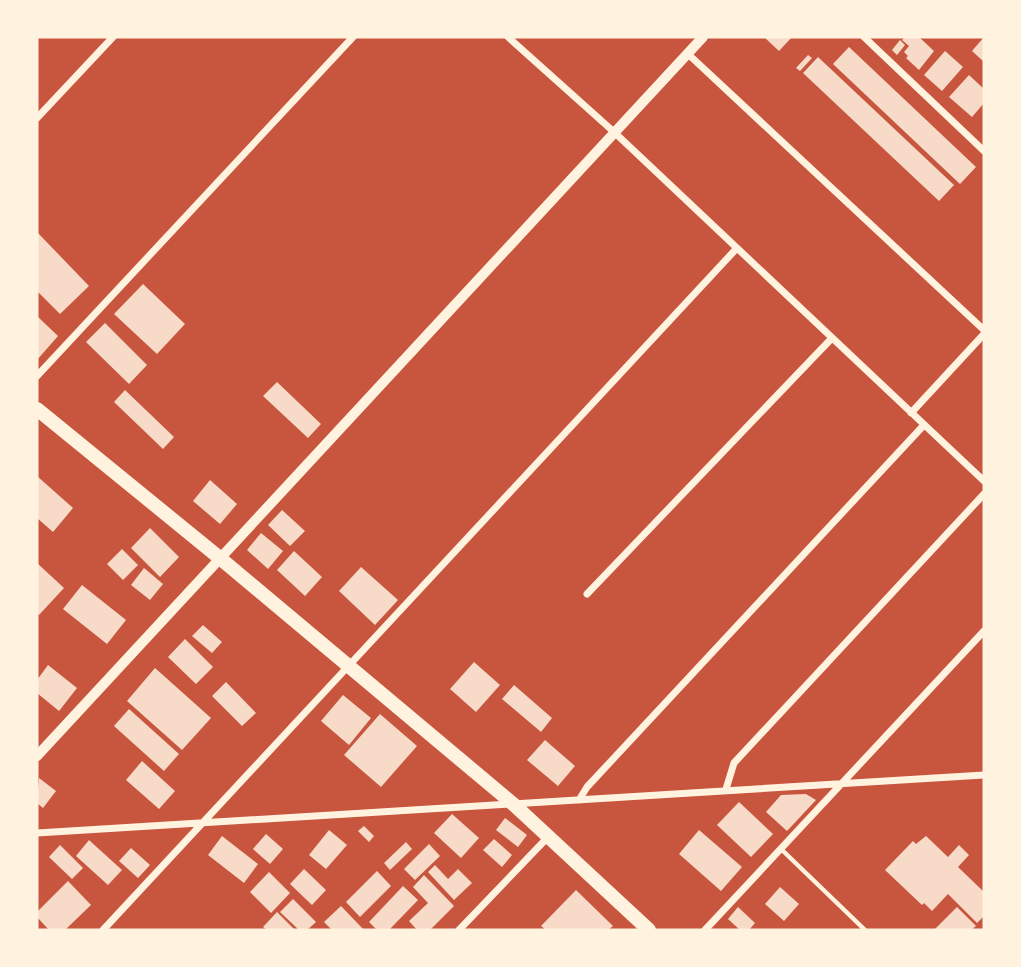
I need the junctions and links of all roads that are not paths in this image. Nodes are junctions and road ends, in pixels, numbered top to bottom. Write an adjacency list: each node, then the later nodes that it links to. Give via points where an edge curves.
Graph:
1 (113, 37): 7 (street)
2 (353, 37): 13 (street)
3 (508, 37): 8 (street)
4 (703, 37): 6 (street)
5 (864, 37): 9 (street)
6 (688, 54): 8 (street); 11 (street)
7 (37, 118)
8 (614, 132): 10 (street); 19 (street)
9 (984, 151)
10 (737, 248): 12 (street); 22 (street)
11 (984, 332): 15 (street)
12 (832, 338): 15 (street); 20 (street)
13 (37, 376)
14 (37, 409): 19 (highway)
15 (911, 413): 16 (street)
16 (924, 425): 17 (street); 27 (street)
17 (984, 481)
18 (984, 494): 26 (street, via 734,763)
19 (221, 559): 22 (highway); 23 (street)
20 (587, 594)
21 (984, 631): 25 (street)
22 (349, 667): 28 (highway); 29 (street)
23 (37, 756)
24 (984, 775): 25 (street)
25 (840, 784): 26 (street); 32 (street)
26 (726, 789): 27 (street)
27 (579, 800): 28 (street)
28 (512, 803): 29 (street); 31 (highway)
29 (204, 822): 30 (street); 33 (street)
30 (37, 833)
31 (549, 837): 34 (street); 35 (highway)
32 (781, 849): 36 (street); 37 (lane)
33 (103, 930)
34 (459, 930)
35 (649, 930)
36 (705, 930)
37 (865, 930)

